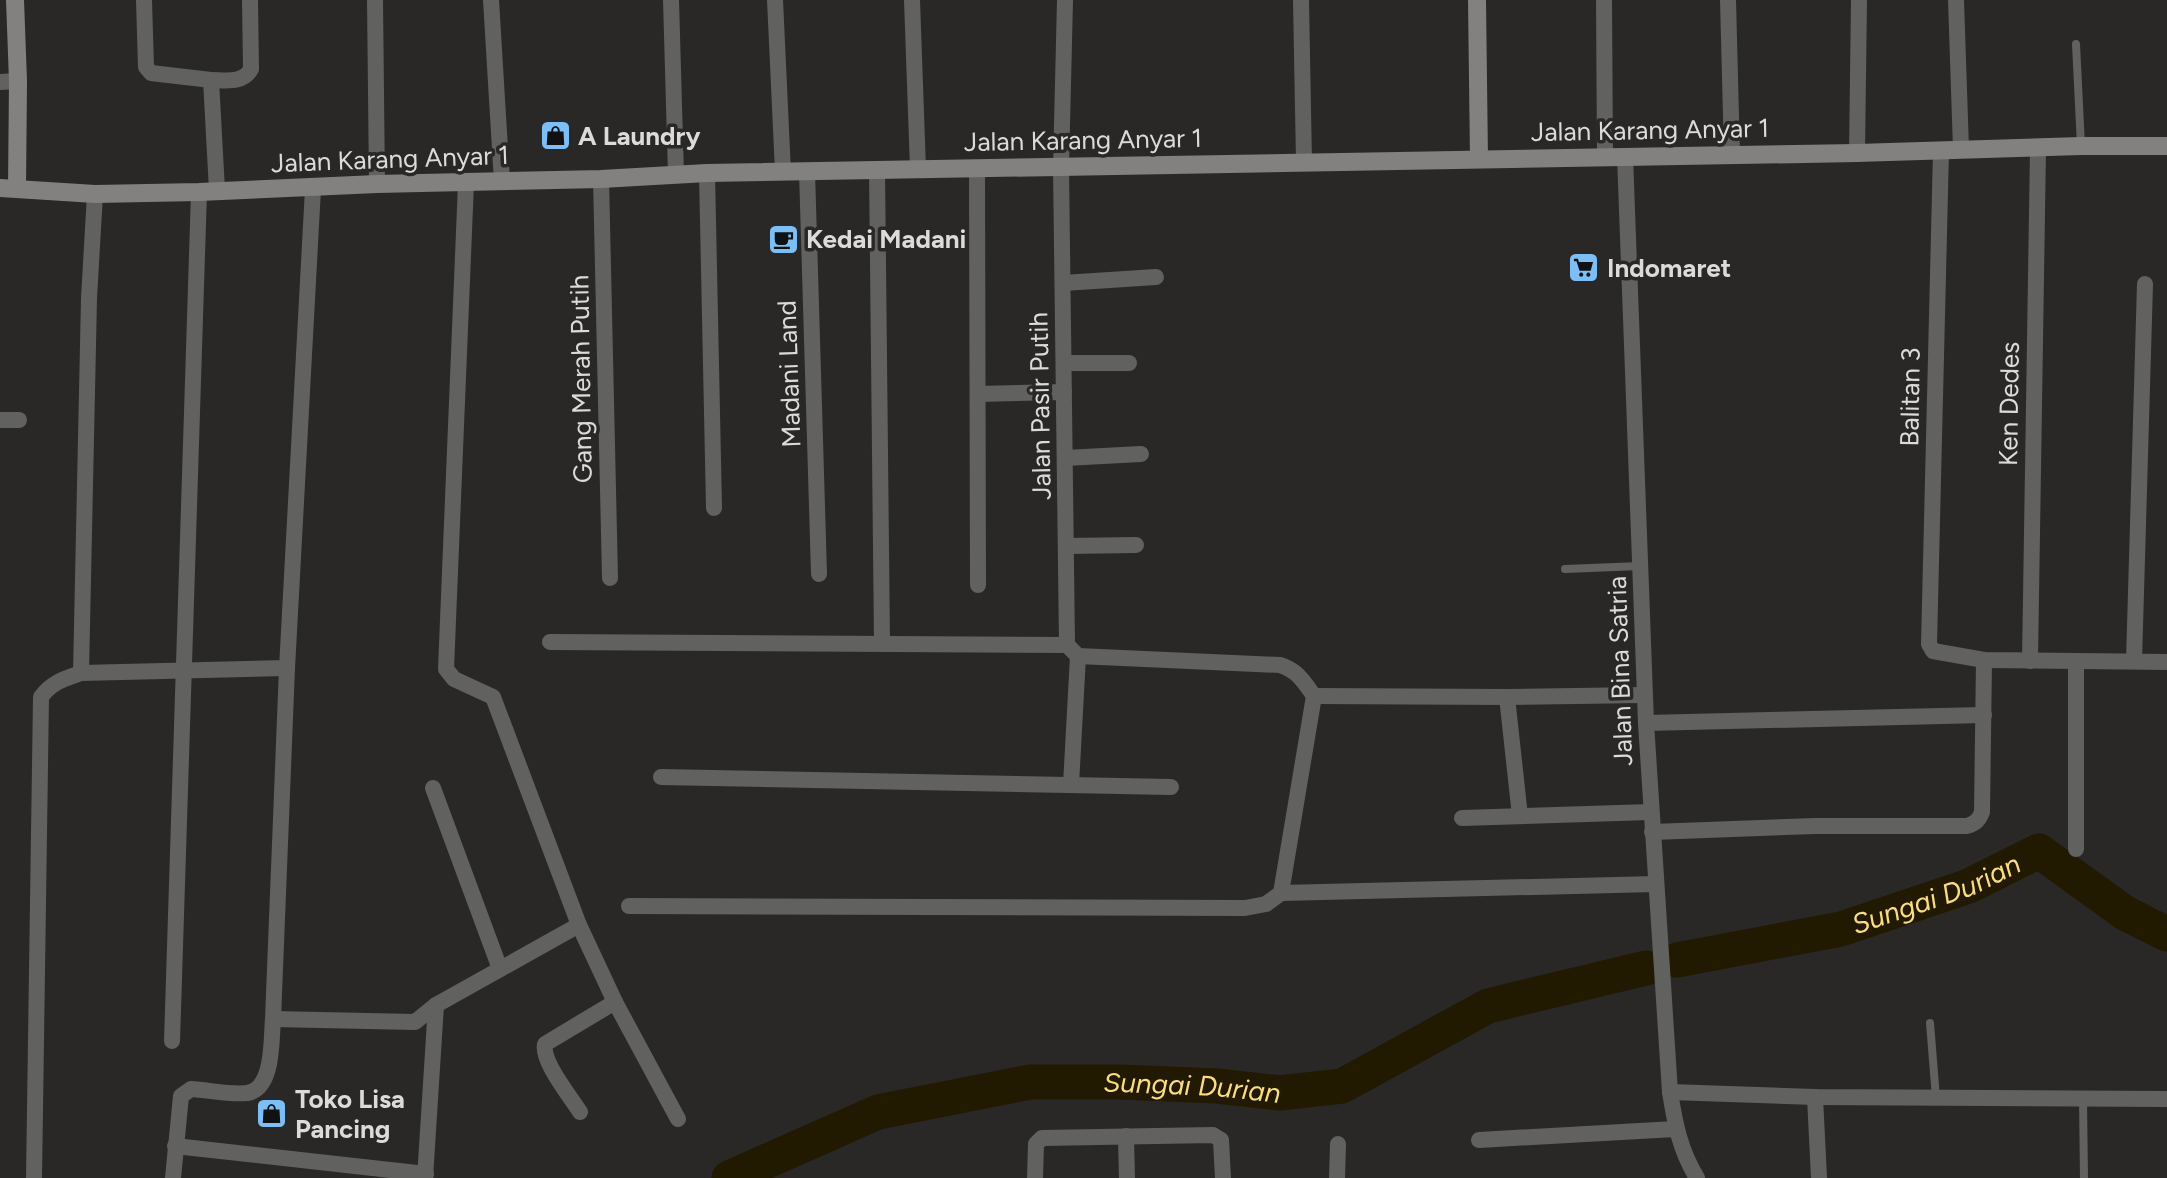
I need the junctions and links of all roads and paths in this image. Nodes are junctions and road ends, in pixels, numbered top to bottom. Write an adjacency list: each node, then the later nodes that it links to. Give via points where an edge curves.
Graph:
1 (15, 0): 18 (main road)
2 (144, 0): 17 (street, via 146,67 151,73)
3 (250, 0): 17 (street, via 251,69 238,80)
4 (375, 0): 41 (street)
5 (491, 0): 39 (street)
6 (671, 0): 37 (street)
7 (775, 0): 35 (street)
8 (912, 0): 33 (street)
9 (1065, 0): 30 (street, Jalan Pasir Putih)
10 (1301, 0): 29 (street)
11 (1477, 0): 28 (main road)
12 (1604, 0): 27 (street)
13 (1728, 0): 25 (street)
14 (1859, 0): 24 (street)
15 (1956, 0): 21 (street)
16 (2076, 44): 19 (lane)
17 (211, 80): 44 (street)
18 (9, 82): 42 (main road)
19 (2081, 146): 20 (main road, Jalan Karang Anyar 1); 22 (main road, Jalan Karang Anyar 1)
20 (2167, 146)
21 (1961, 149): 22 (main road, Jalan Karang Anyar 1); 23 (main road, Jalan Karang Anyar 1)
22 (2038, 149): 70 (street, Ken Dedes)
23 (1941, 151): 24 (main road, Jalan Karang Anyar 1); 69 (street, Balitan 3, via 1928,644 1933,652)
24 (1857, 153): 25 (main road, Jalan Karang Anyar 1)
25 (1732, 155): 26 (main road, Jalan Karang Anyar 1)
26 (1625, 156): 27 (main road, Jalan Karang Anyar 1); 61 (street, Jalan Bina Satria)
27 (1605, 157): 28 (main road, Jalan Karang Anyar 1)
28 (1479, 159): 29 (main road, Jalan Karang Anyar 1)
29 (1304, 162): 30 (main road, Jalan Karang Anyar 1)
30 (1061, 167): 31 (main road, Jalan Karang Anyar 1); 48 (street, Jalan Pasir Putih)
31 (977, 168): 33 (main road, Jalan Karang Anyar 1); 53 (street)
32 (877, 169): 33 (main road, Jalan Karang Anyar 1); 34 (main road, Jalan Karang Anyar 1); 67 (street)
33 (918, 169)
34 (807, 171): 35 (main road, Jalan Karang Anyar 1); 63 (street, Madani Land)
35 (783, 172): 36 (main road, Jalan Karang Anyar 1)
36 (707, 173): 37 (main road, Jalan Karang Anyar 1); 58 (street)
37 (676, 175): 38 (main road, Jalan Karang Anyar 1)
38 (601, 179): 39 (main road, Jalan Karang Anyar 1); 64 (street, Gang Merah Putih)
39 (502, 182): 40 (main road, Jalan Karang Anyar 1)
40 (466, 183): 41 (main road, Jalan Karang Anyar 1); 94 (street, via 446,669 454,679 493,697)
41 (377, 184): 43 (main road, Jalan Karang Anyar 1)
42 (8, 188): 46 (main road, Jalan Karang Anyar 1)
43 (313, 189): 44 (main road, Jalan Karang Anyar 1); 74 (street)
44 (217, 190): 45 (main road, Jalan Karang Anyar 1)
45 (198, 192): 46 (main road, Jalan Karang Anyar 1); 75 (street)
46 (95, 194): 76 (street)
47 (1156, 277): 48 (street)
48 (1063, 283): 50 (street, Jalan Pasir Putih)
49 (2145, 284): 72 (street)
50 (1064, 363): 51 (street); 52 (street, Jalan Pasir Putih)
51 (1129, 363)
52 (1064, 392): 53 (street); 57 (street, Jalan Pasir Putih)
53 (978, 394): 65 (street)
54 (0, 420): 55 (street)
55 (19, 420)
56 (1141, 454): 57 (street)
57 (1065, 458): 60 (street, Jalan Pasir Putih)
58 (715, 508)
59 (1136, 545): 60 (street)
60 (1066, 546): 68 (street, Jalan Pasir Putih)
61 (1640, 566): 62 (lane); 77 (street, Jalan Bina Satria)
62 (1565, 569)
63 (819, 575)
64 (610, 578)
65 (978, 585)
66 (550, 642): 67 (street)
67 (882, 642): 68 (street)
68 (1073, 650): 78 (street, via 1280,665 1298,674); 83 (street, Jalan Pasir Putih)
69 (1984, 660): 70 (street); 80 (street)
70 (2030, 661): 71 (street)
71 (2076, 661): 72 (street); 90 (street)
72 (2134, 662): 73 (street)
73 (2167, 662)
74 (287, 668): 75 (street); 98 (street)
75 (182, 669): 76 (street); 100 (street)
76 (81, 673): 114 (street, via 57,681 41,697)
77 (1644, 695): 79 (street); 81 (street, Jalan Bina Satria)
78 (1314, 696): 79 (street); 92 (street)
79 (1507, 697): 87 (street)
80 (1984, 715): 81 (street); 89 (street, via 1982,811 1974,824)
81 (1646, 723): 86 (street, Jalan Bina Satria)
82 (661, 777): 83 (street)
83 (1071, 785): 84 (street)
84 (1171, 787)
85 (433, 788): 95 (street)
86 (1650, 812): 87 (street); 89 (street, Jalan Bina Satria)
87 (1520, 816): 88 (street)
88 (1462, 818)
89 (1652, 832): 91 (street, Jalan Bina Satria)
90 (2076, 849)
91 (1656, 884): 92 (street); 101 (street, Jalan Bina Satria)
92 (1281, 893): 93 (street, via 1266,904 1245,908)
93 (629, 906)
94 (579, 925): 95 (street); 96 (street)
95 (500, 969): 97 (street)
96 (615, 1002): 106 (street, via 545,1044 547,1060); 107 (street)
97 (436, 1005): 98 (street, via 421,1020 409,1024); 113 (street)
98 (273, 1019): 112 (street, via 267,1075 260,1088 247,1093 186,1091 181,1096)
99 (1930, 1023): 103 (lane)
100 (172, 1041)
101 (1670, 1092): 102 (street); 108 (street, Jalan Bina Satria)
102 (1815, 1097): 103 (street); 121 (street)
103 (1936, 1098): 104 (street)
104 (2083, 1099): 105 (street); 122 (lane)
105 (2167, 1099)
106 (580, 1112)
107 (678, 1119)
108 (1675, 1129): 110 (street); 120 (street, Jalan Bina Satria)
109 (1126, 1136): 116 (street, via 1042,1138 1036,1144); 117 (street); 118 (street, via 1218,1137 1223,1145)
110 (1479, 1140)
111 (1338, 1144): 119 (street)
112 (175, 1146): 113 (street); 115 (street)
113 (425, 1176)
114 (34, 1178)
115 (173, 1178)
116 (1035, 1178)
117 (1127, 1178)
118 (1223, 1178)
119 (1337, 1178)
120 (1697, 1178)
121 (1819, 1178)
122 (2084, 1178)

